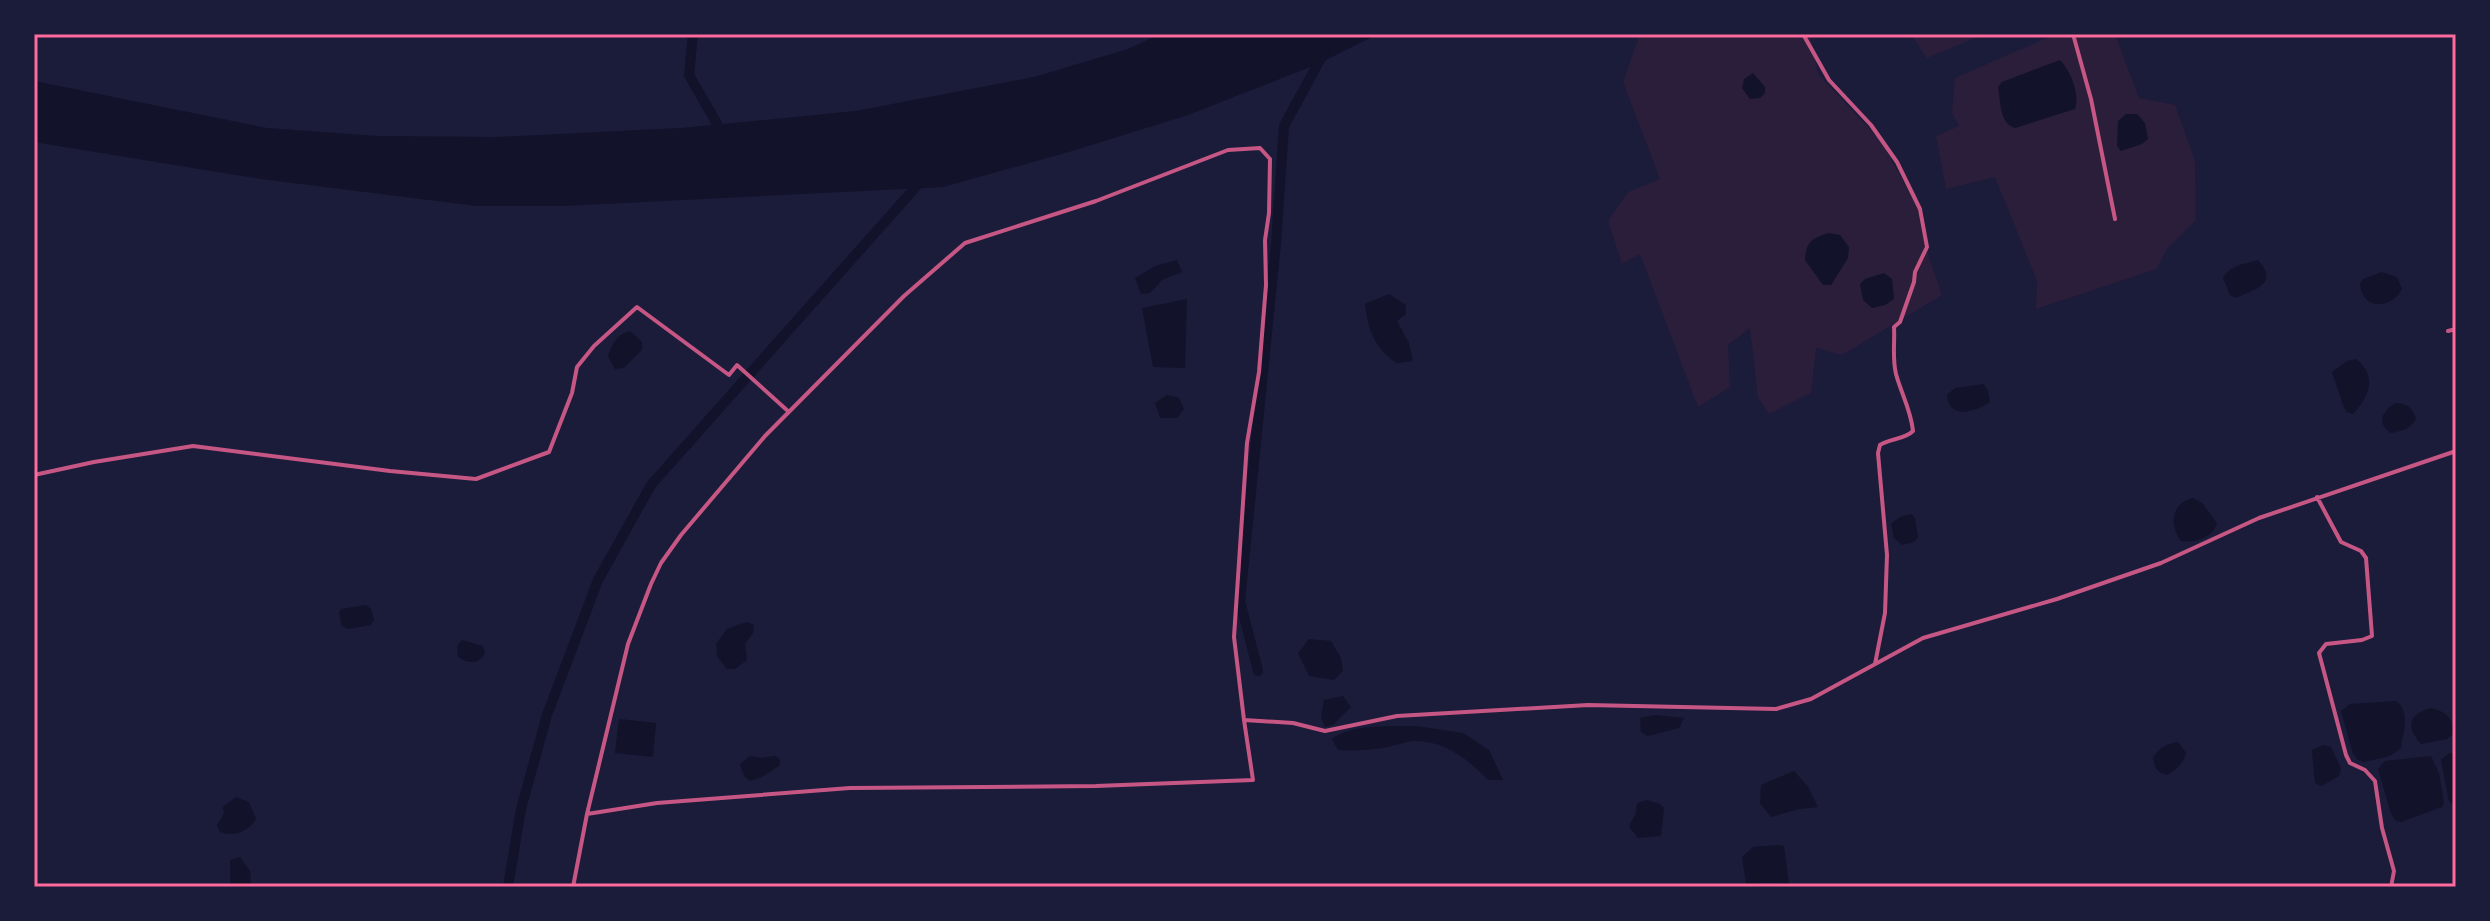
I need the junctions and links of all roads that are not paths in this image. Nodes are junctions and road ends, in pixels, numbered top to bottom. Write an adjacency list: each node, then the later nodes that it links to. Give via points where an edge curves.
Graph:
1 (1803, 34): 10 (street, via 1829,80 1897,162 1920,209 1927,247 1894,327 1892,354 1913,431 1886,441 1878,453 1887,555 1885,613)
2 (2073, 34): 3 (street)
3 (2115, 219)
4 (2456, 329): 5 (street)
5 (2448, 331)
6 (789, 412): 8 (street, via 737,365 729,375 637,307 577,367 549,452 476,479 193,446); 11 (street, via 904,296 965,243 1096,201 1228,150 1266,151 1266,285 1247,443 1234,637); 12 (street, via 661,563 628,644)
7 (2456, 451): 9 (street)
8 (34, 475)
9 (2317, 497): 10 (street, via 2242,524 2161,563 1923,638); 14 (street, via 2341,542 2366,558 2372,636 2326,644 2319,653 2346,755 2375,781 2394,871)
10 (1875, 664): 11 (street, via 1811,699 1776,709 1588,705 1397,716 1325,731)
11 (1244, 720): 12 (street, via 1253,780 850,788 657,803)
12 (587, 814): 13 (street)
13 (573, 887)
14 (2391, 887)

